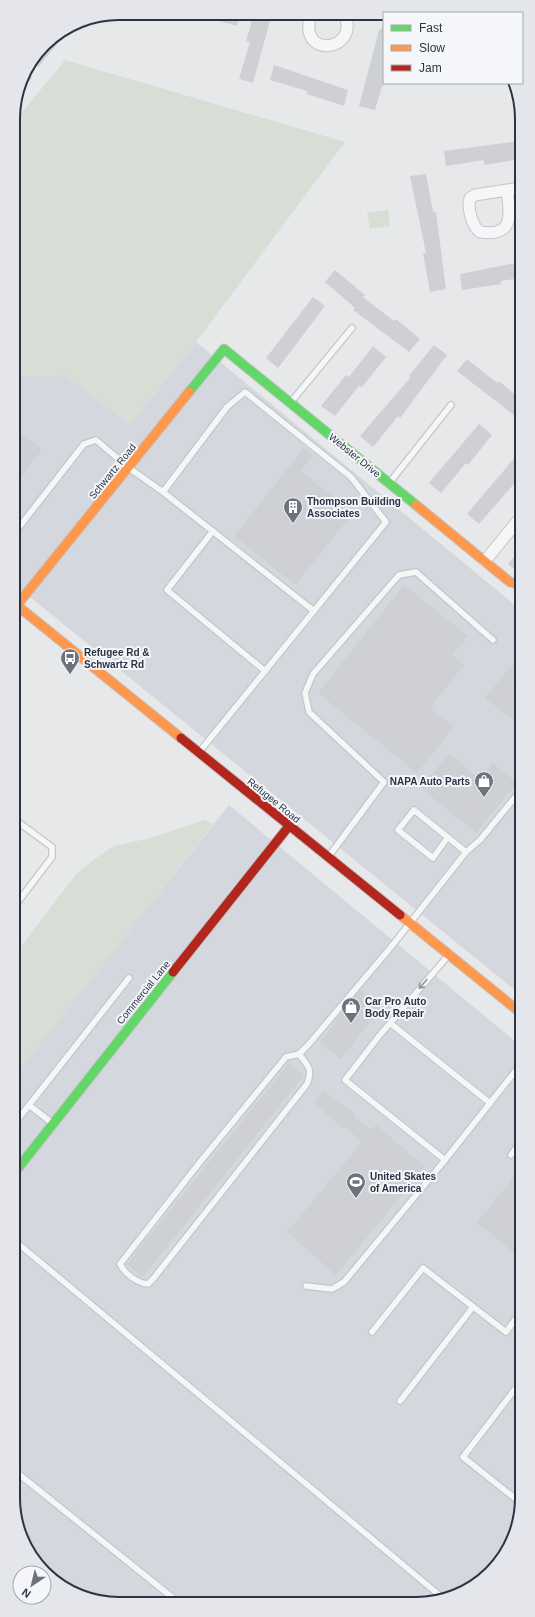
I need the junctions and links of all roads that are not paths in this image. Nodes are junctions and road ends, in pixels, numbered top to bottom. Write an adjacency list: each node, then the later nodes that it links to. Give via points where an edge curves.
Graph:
1 (309, 20): 2 (street, via 308,33 312,40 332,46 344,37)
2 (347, 20)
3 (515, 189): 4 (street)
4 (507, 190): 4 (street, via 509,222 499,231 480,232 473,223 470,198)
5 (352, 328): 7 (lane)
6 (224, 349): 7 (street, Webster Drive); 9 (street, Schwartz Road)
7 (291, 402): 10 (street, Webster Drive)
8 (451, 405): 10 (lane)
9 (129, 468): 11 (lane); 13 (lane, via 96,440 84,444); 17 (street, Schwartz Road)
10 (389, 482): 15 (street, Webster Drive)
11 (163, 492): 14 (lane); 19 (lane, via 227,407 245,392 352,477 386,522)
12 (515, 524): 15 (street)
13 (20, 526)
14 (213, 531): 19 (lane); 21 (lane, via 167,590)
15 (485, 561): 16 (street, Webster Drive)
16 (515, 584)
17 (20, 603)
18 (20, 609): 22 (street, Refugee Road)
19 (314, 611): 21 (lane)
20 (493, 640): 28 (lane, via 416,572 399,574 313,674 306,693 309,712 384,782)
21 (265, 671): 22 (lane)
22 (198, 753): 25 (street, Refugee Road)
23 (515, 797): 27 (lane, via 480,840)
24 (20, 823): 29 (lane, via 52,847 52,857)
25 (289, 826): 28 (street, Refugee Road); 40 (street, Commercial Lane)
26 (448, 838): 26 (lane, via 414,810 398,830 432,858); 27 (lane)
27 (466, 852): 30 (lane)
28 (328, 858): 30 (street, Refugee Road)
29 (20, 899)
30 (409, 923): 31 (street, Refugee Road); 35 (lane)
31 (449, 955): 33 (street, Refugee Road); 34 (lane, one-way to 34)
32 (129, 978): 38 (lane)
33 (515, 1008)
34 (390, 1023): 37 (lane); 43 (lane, via 345,1080)
35 (299, 1054): 35 (lane, via 286,1057 120,1264 127,1274 141,1283 148,1284 153,1279 307,1084 309,1067)
36 (515, 1072): 37 (lane)
37 (490, 1103): 43 (lane)
38 (29, 1105): 39 (lane); 40 (lane)
39 (20, 1117)
40 (53, 1124): 44 (street, Commercial Lane)
41 (515, 1149): 42 (lane)
42 (511, 1155)
43 (445, 1160): 46 (lane, via 344,1282 332,1289)
44 (20, 1166)
45 (20, 1246): 54 (lane)
46 (306, 1286)
47 (473, 1307): 48 (lane, via 506,1332); 49 (lane, via 423,1268); 51 (lane)
48 (515, 1321)
49 (372, 1332)
50 (515, 1389): 53 (lane, via 463,1457)
51 (400, 1401)
52 (20, 1475): 55 (lane)
53 (515, 1498)
54 (438, 1594)
55 (172, 1597)

